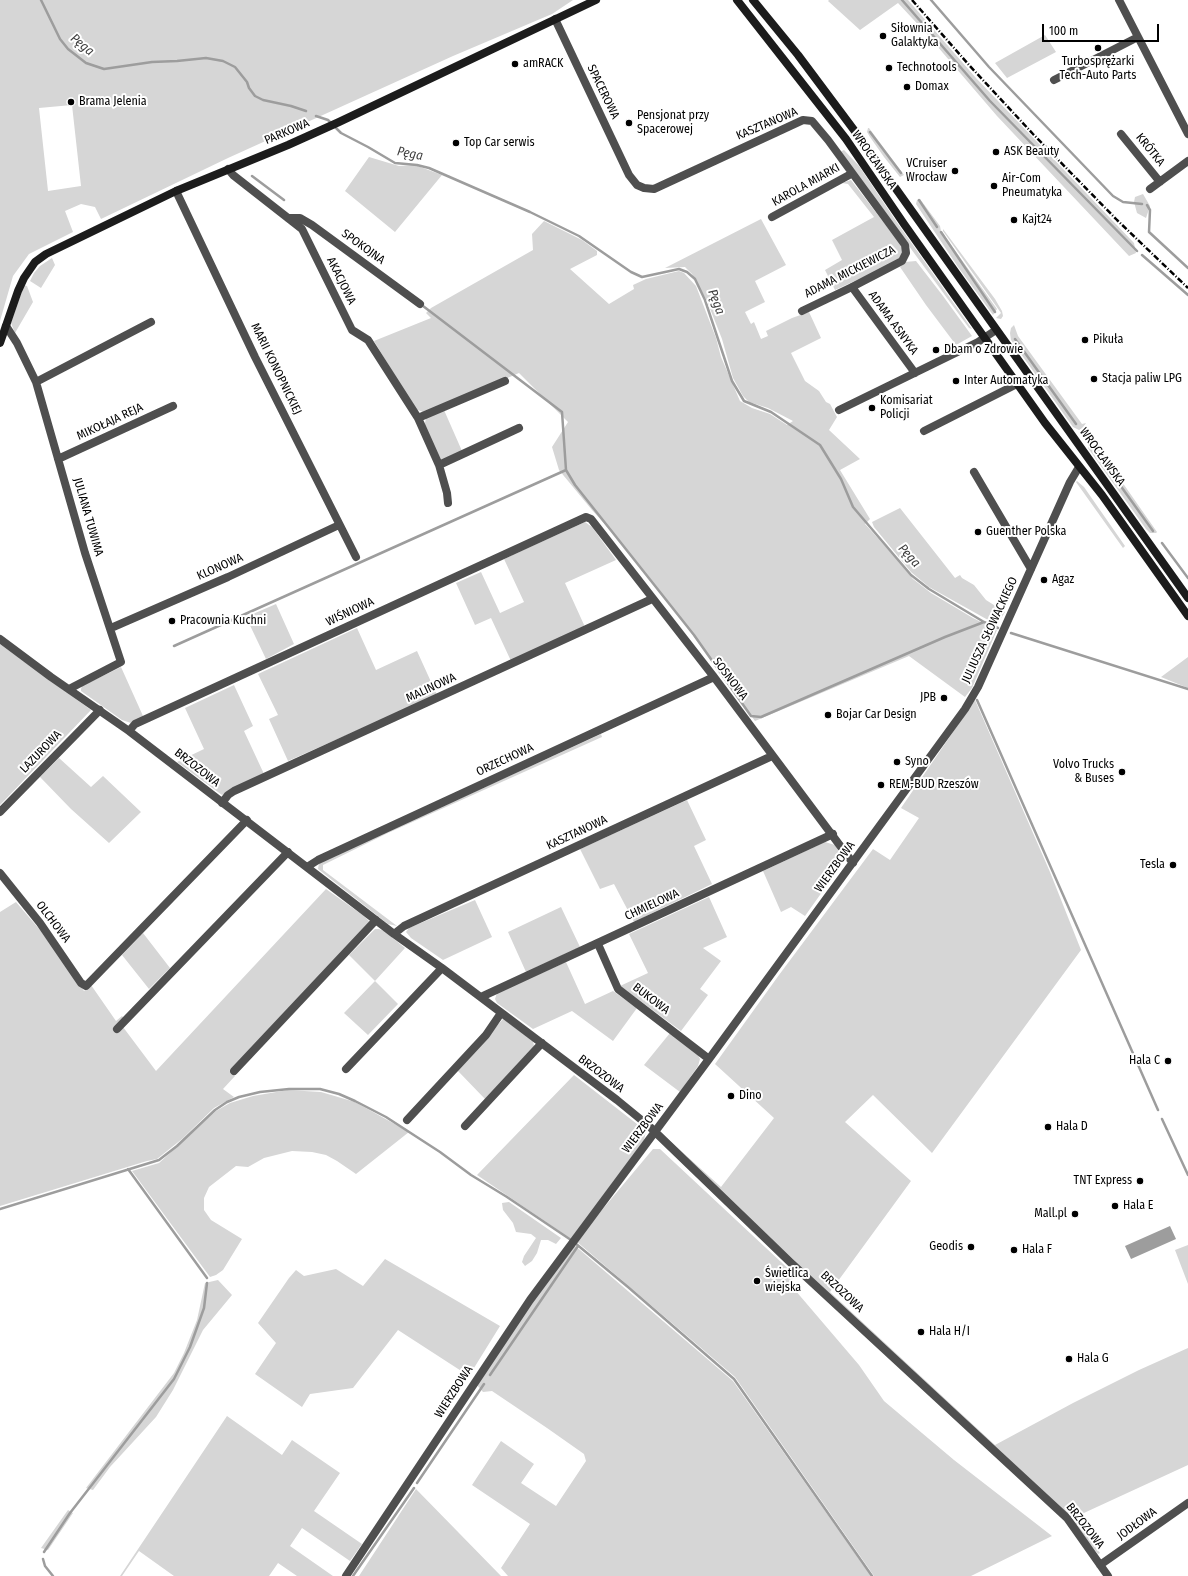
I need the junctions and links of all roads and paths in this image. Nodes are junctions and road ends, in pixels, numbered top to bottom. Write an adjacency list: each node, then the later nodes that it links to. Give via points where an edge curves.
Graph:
1 (596, 0): 5 (main road, PARKOWA)
2 (737, 0): 26 (main road, WROCŁAWSKA, via 846,139)
3 (753, 0): 25 (main road, WROCŁAWSKA, via 854,130)
4 (1119, 0): 6 (street)
5 (555, 19): 11 (main road, PARKOWA, via 339,122); 13 (street, SPACEROWA)
6 (1138, 37): 7 (street); 9 (street)
7 (1054, 80)
8 (1121, 134): 14 (street, KRÓTKA)
9 (1188, 134)
10 (1188, 161): 14 (street)
11 (228, 169): 16 (main road, PARKOWA); 18 (street, AKACJOWA)
12 (851, 174): 13 (street, KASZTANOWA, via 812,121 803,120 654,189 638,185); 17 (street, KAROLA MIARKI); 19 (street, KASZTANOWA, via 905,245)
13 (629, 175)
14 (1160, 182): 15 (street)
15 (1150, 189)
16 (176, 191): 24 (main road, PARKOWA, via 40,258 24,278); 43 (street, MARII KONOPNICKIEJ)
17 (772, 217)
18 (288, 218): 21 (street, SPOKOJNA, via 300,218 312,225); 34 (street, AKACJOWA, via 302,229 352,330 368,340)
19 (906, 253): 20 (street, ADAMA MICKIEWICZA, via 902,261)
20 (852, 287): 22 (street, ADAMA MICKIEWICZA); 28 (street, ADAMA ASNYKA)
21 (420, 304)
22 (802, 311)
23 (150, 322): 30 (street)
24 (6, 326): 27 (main road, PARKOWA); 30 (street, JULIANA TUWIMA)
25 (996, 330): 26 (street); 46 (main road, WROCŁAWSKA)
26 (985, 338): 28 (street); 31 (main road, WROCŁAWSKA)
27 (0, 343)
28 (915, 373): 33 (street)
29 (505, 381): 34 (street)
30 (36, 382): 37 (street, JULIANA TUWIMA)
31 (1017, 384): 36 (street); 39 (main road, WROCŁAWSKA)
32 (173, 406): 37 (street, MIKOŁAJA REJA)
33 (839, 410)
34 (418, 418): 38 (street, AKACJOWA)
35 (519, 428): 38 (street)
36 (924, 431)
37 (58, 459): 49 (street, JULIANA TUWIMA, via 85,553)
38 (439, 465): 41 (street, AKACJOWA)
39 (1079, 467): 45 (street, JULIUSZA SŁOWACKIEGO); 48 (main road, WROCŁAWSKA, via 1102,495)
40 (974, 472): 45 (street, JULIUSZA SŁOWACKIEGO)
41 (448, 503)
42 (582, 518): 47 (street, SOSNOWA, via 591,519); 55 (street, WIŚNIOWA, via 135,724)
43 (339, 525): 44 (street, MARII KONOPNICKIEJ); 49 (street, KLONOWA)
44 (356, 557)
45 (1030, 569): 53 (street, JULIUSZA SŁOWACKIEGO)
46 (1188, 598)
47 (652, 599): 51 (street, SOSNOWA); 57 (street, MALINOWA, via 234,791)
48 (1188, 616)
49 (111, 628): 52 (street, JULIANA TUWIMA, via 121,662)
50 (0, 639): 52 (street, BRZOZOWA)
51 (714, 676): 56 (street, SOSNOWA); 63 (street, ORZECHOWA)
52 (69, 689): 54 (street, BRZOZOWA)
53 (970, 701): 62 (street, WIERZBOWA)
54 (100, 710): 55 (street, BRZOZOWA); 58 (street, LAZUROWA)
55 (129, 730): 57 (street, BRZOZOWA)
56 (772, 756): 60 (street, SOSNOWA); 66 (street, KASZTANOWA, via 404,926)
57 (222, 802): 59 (street, BRZOZOWA)
58 (0, 812)
59 (247, 820): 61 (street, BRZOZOWA); 64 (street, OLCHOWA, via 86,986 81,983 40,923)
60 (833, 834): 62 (street, SOSNOWA); 67 (street, CHMIELOWA)
61 (288, 852): 63 (street, BRZOZOWA); 71 (street)
62 (853, 863): 73 (street, WIERZBOWA)
63 (307, 867): 65 (street, BRZOZOWA)
64 (0, 873)
65 (376, 920): 66 (street, BRZOZOWA); 75 (street)
66 (394, 934): 68 (street, BRZOZOWA)
67 (598, 944): 69 (street, CHMIELOWA); 73 (street, BUKOWA, via 618,989)
68 (442, 968): 69 (street, BRZOZOWA); 74 (street)
69 (481, 997): 70 (street, BRZOZOWA)
70 (501, 1013): 72 (street, BRZOZOWA); 76 (street, via 486,1035)
71 (117, 1030)
72 (542, 1043): 77 (street); 78 (street, BRZOZOWA, via 617,1100)
73 (709, 1059): 78 (street, WIERZBOWA)
74 (346, 1069)
75 (234, 1071)
76 (407, 1120)
77 (465, 1126)
78 (654, 1132): 80 (street, BRZOZOWA, via 790,1262 1067,1518); 81 (street, WIERZBOWA, via 530,1300)
79 (1188, 1503): 80 (street, JODŁOWA)
80 (1100, 1565): 82 (street, BRZOZOWA)
81 (346, 1576)
82 (1108, 1576)

